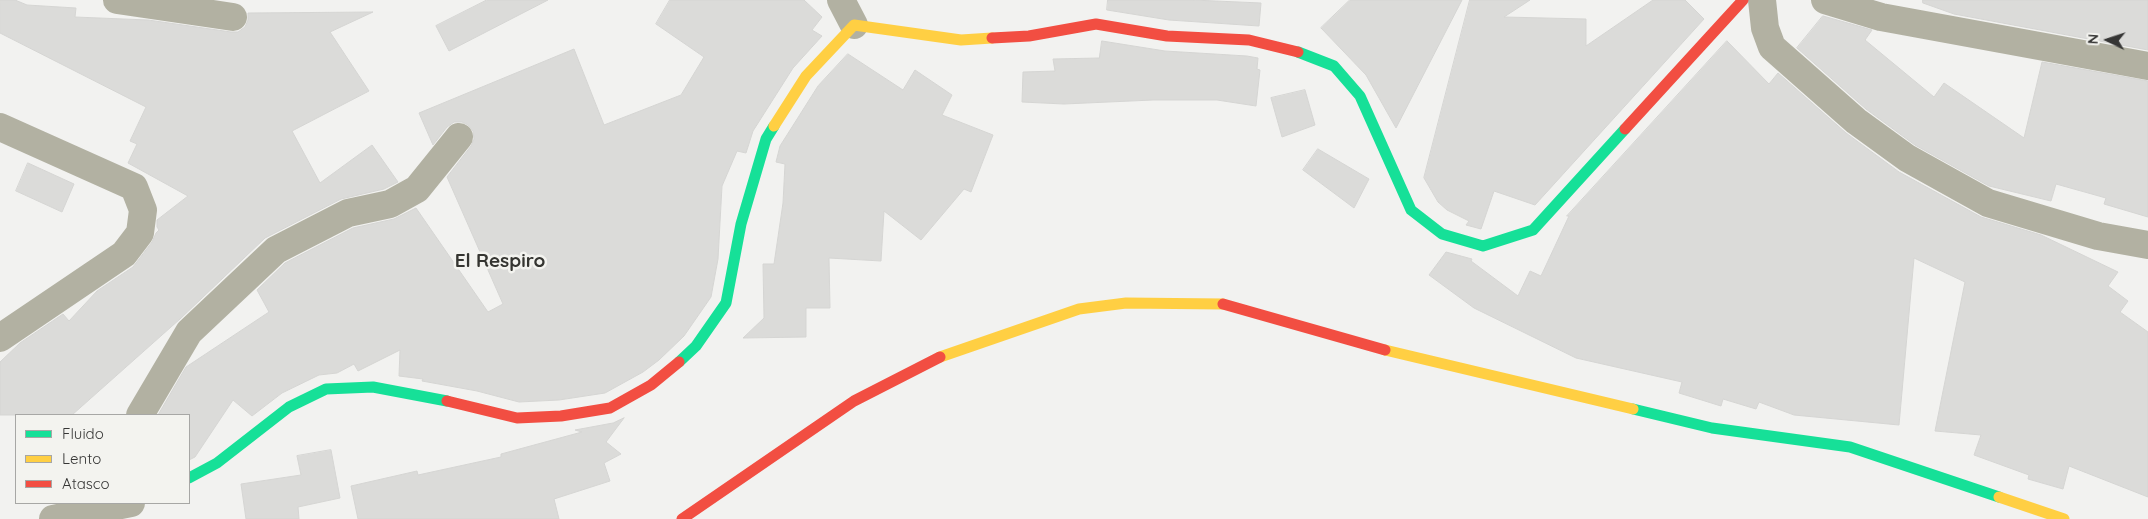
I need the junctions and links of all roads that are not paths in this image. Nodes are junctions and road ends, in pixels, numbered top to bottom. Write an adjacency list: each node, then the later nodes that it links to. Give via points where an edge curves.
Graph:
1 (117, 0): 6 (street)
2 (841, 0): 7 (street)
3 (1743, 0): 7 (street, via 1533,230 1483,246 1442,234 1411,210 1360,96 1334,66 1292,50 1249,40 1167,36 1096,24 1029,36 961,40)
4 (1762, 0): 11 (street, via 1765,28 1772,47 1856,122 1907,158 1988,203 2098,236)
5 (1825, 0): 8 (street, via 1881,17)
6 (233, 17)
7 (854, 24): 14 (street, via 806,76 766,139 741,224 726,303 696,346 651,385 610,408 561,416 517,418 373,387 326,389 289,407 216,463)
8 (2148, 66)
9 (0, 127): 12 (street, via 134,187 143,210 140,233 124,254)
10 (459, 137): 13 (street, via 417,189 390,204 348,213 276,250 189,332)
11 (2148, 246)
12 (0, 338)
13 (141, 414)
14 (190, 477)
15 (68, 504): 17 (street)
16 (126, 504): 17 (street)
17 (54, 519)
18 (682, 519): 19 (street, via 854,401 934,359 1079,310 1126,303 1218,304 1385,350 1712,428 1850,447)
19 (2064, 519)

